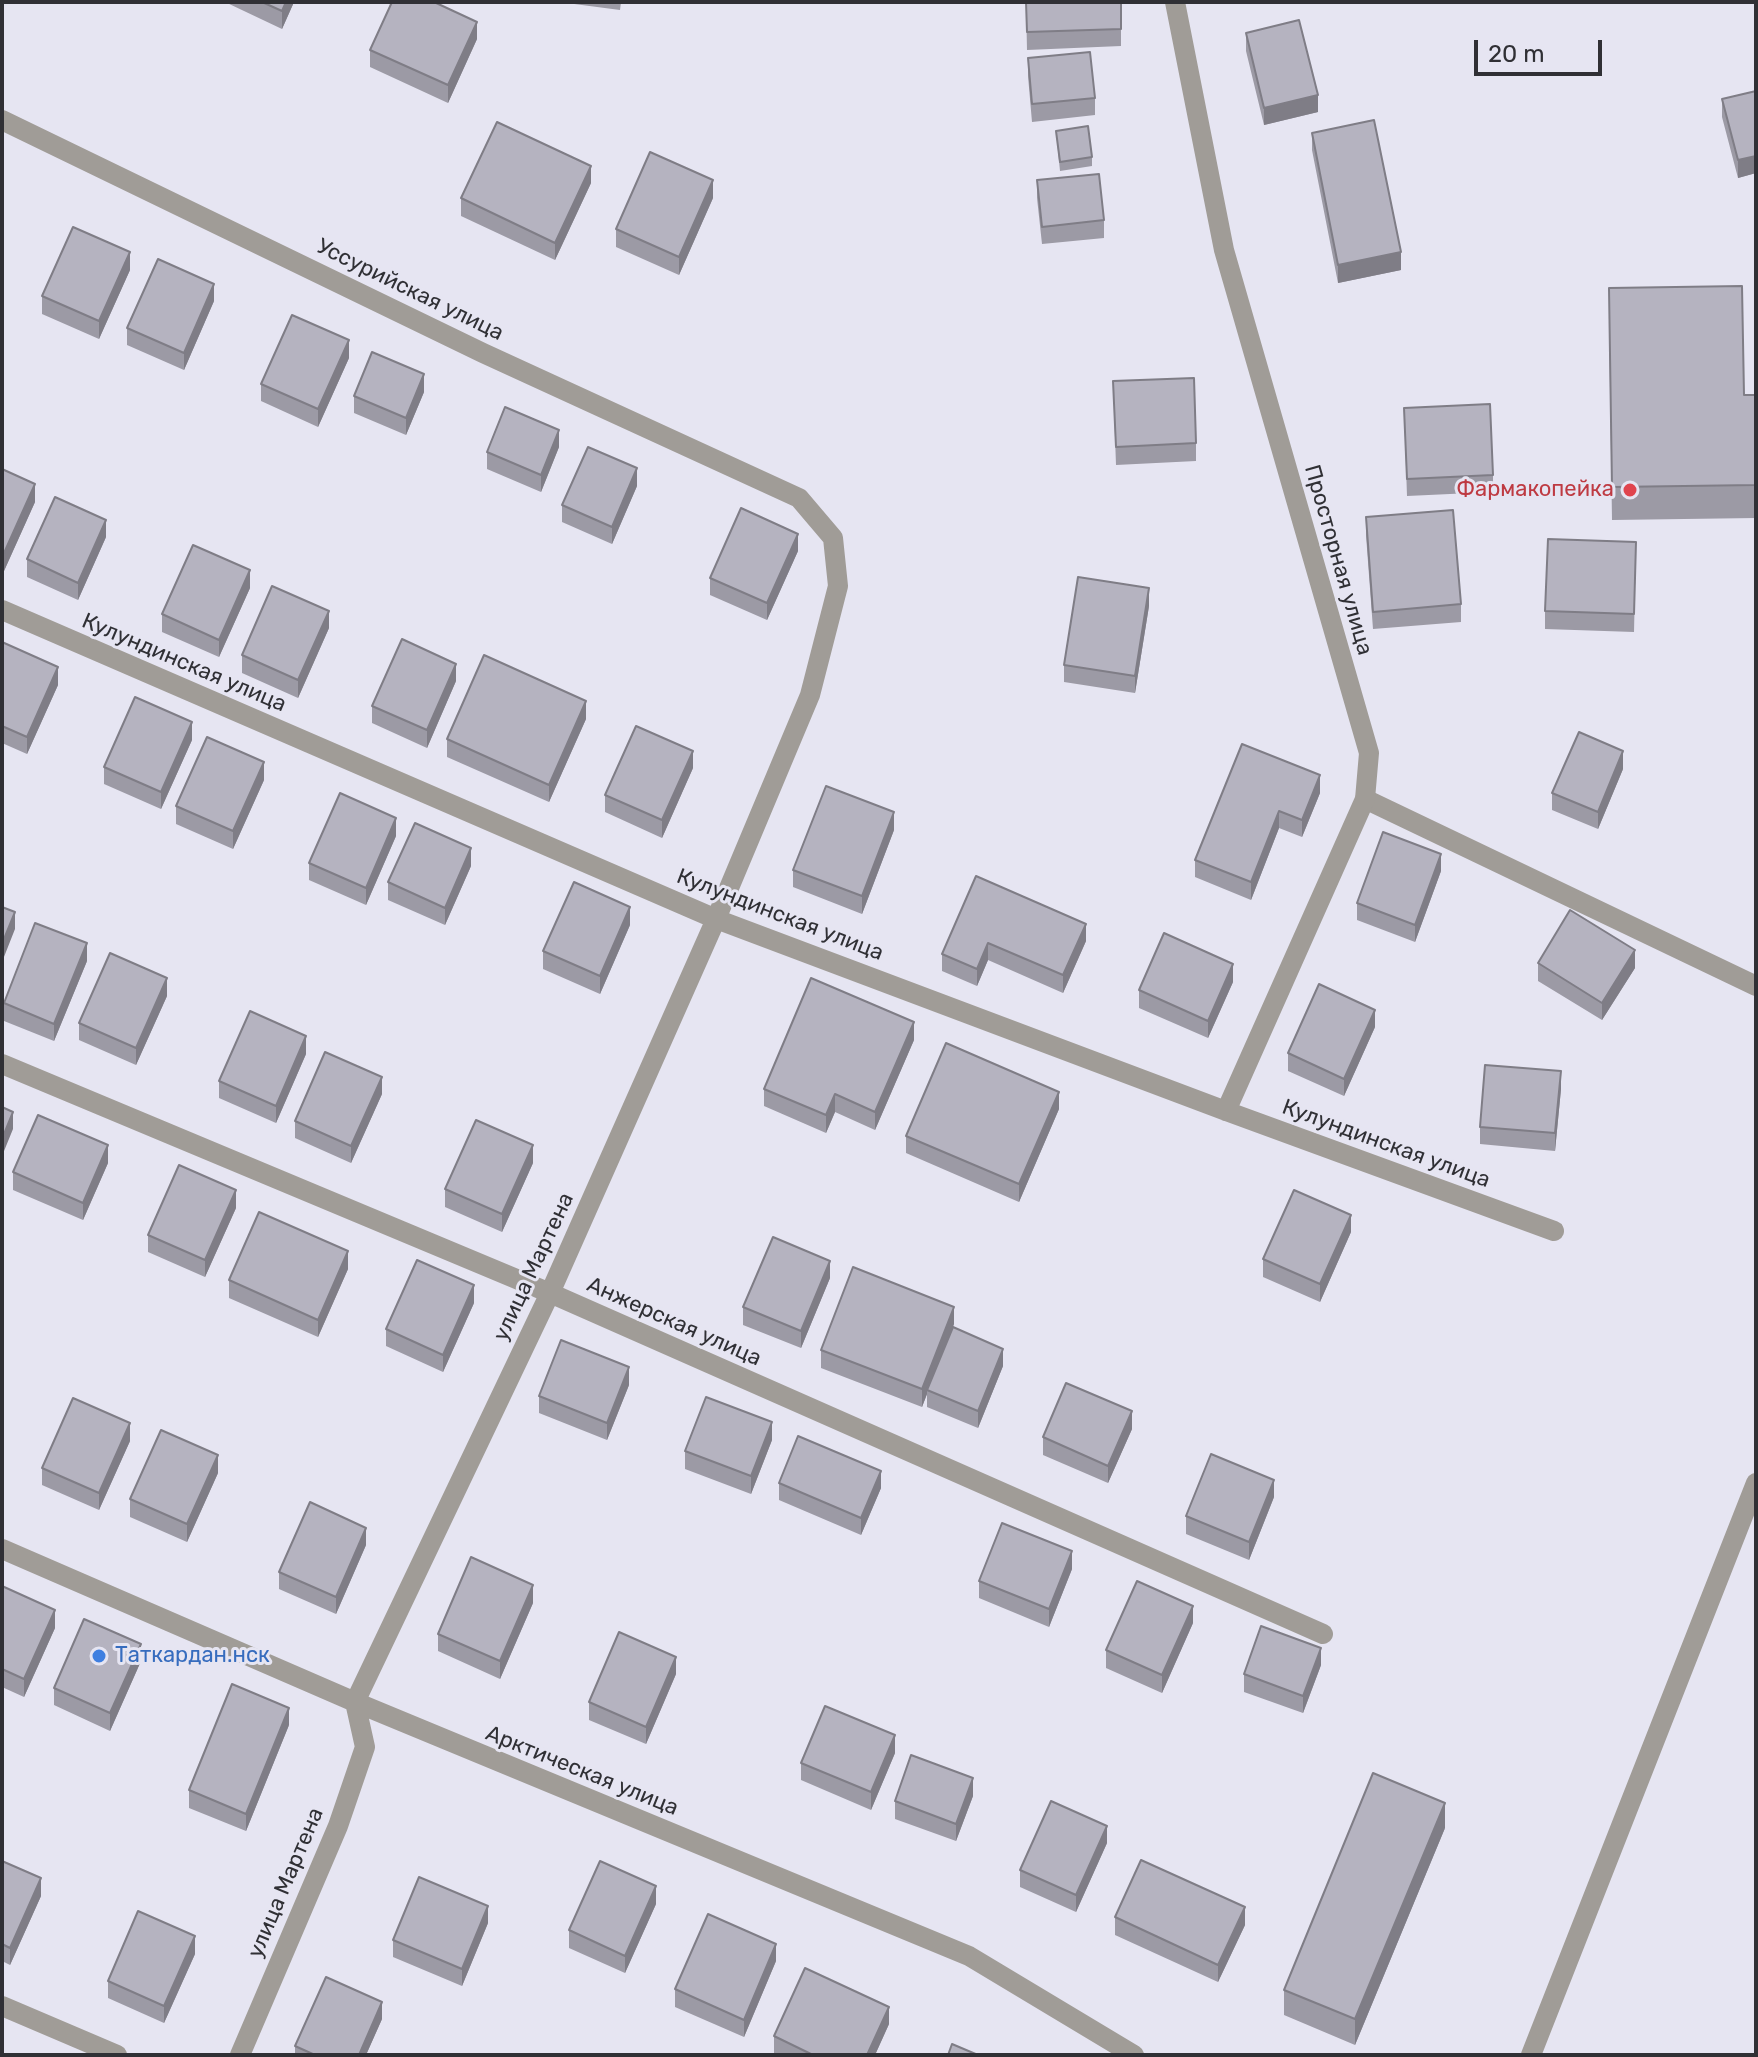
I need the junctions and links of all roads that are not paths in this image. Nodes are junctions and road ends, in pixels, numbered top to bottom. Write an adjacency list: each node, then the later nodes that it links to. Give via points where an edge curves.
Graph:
1 (1175, 2): 5 (street, Просторная улица, via 1224,250 1369,753)
2 (2, 120): 3 (street, Уссурийская улица, via 483,353)
3 (799, 498): 6 (street, улица Мартена, via 833,538 838,586 810,695)
4 (2, 610): 6 (street, Кулундинская улица)
5 (1365, 799): 7 (street); 9 (street, Просторная улица)
6 (716, 919): 9 (street, Кулундинская улица); 11 (street, улица Мартена)
7 (1756, 986)
8 (2, 1064): 11 (street, Анжерская улица)
9 (1226, 1111): 10 (street, Кулундинская улица)
10 (1554, 1231)
11 (550, 1293): 14 (street, Анжерская улица); 15 (street, улица Мартена)
12 (1756, 1483): 20 (street)
13 (2, 1549): 15 (street, Арктическая улица)
14 (1323, 1634)
15 (355, 1702): 18 (street, улица Мартена, via 365,1747 338,1826); 19 (street, Арктическая улица, via 969,1956)
16 (2, 2006): 17 (street)
17 (117, 2055)
18 (240, 2055)
19 (1134, 2055)
20 (1531, 2055)

